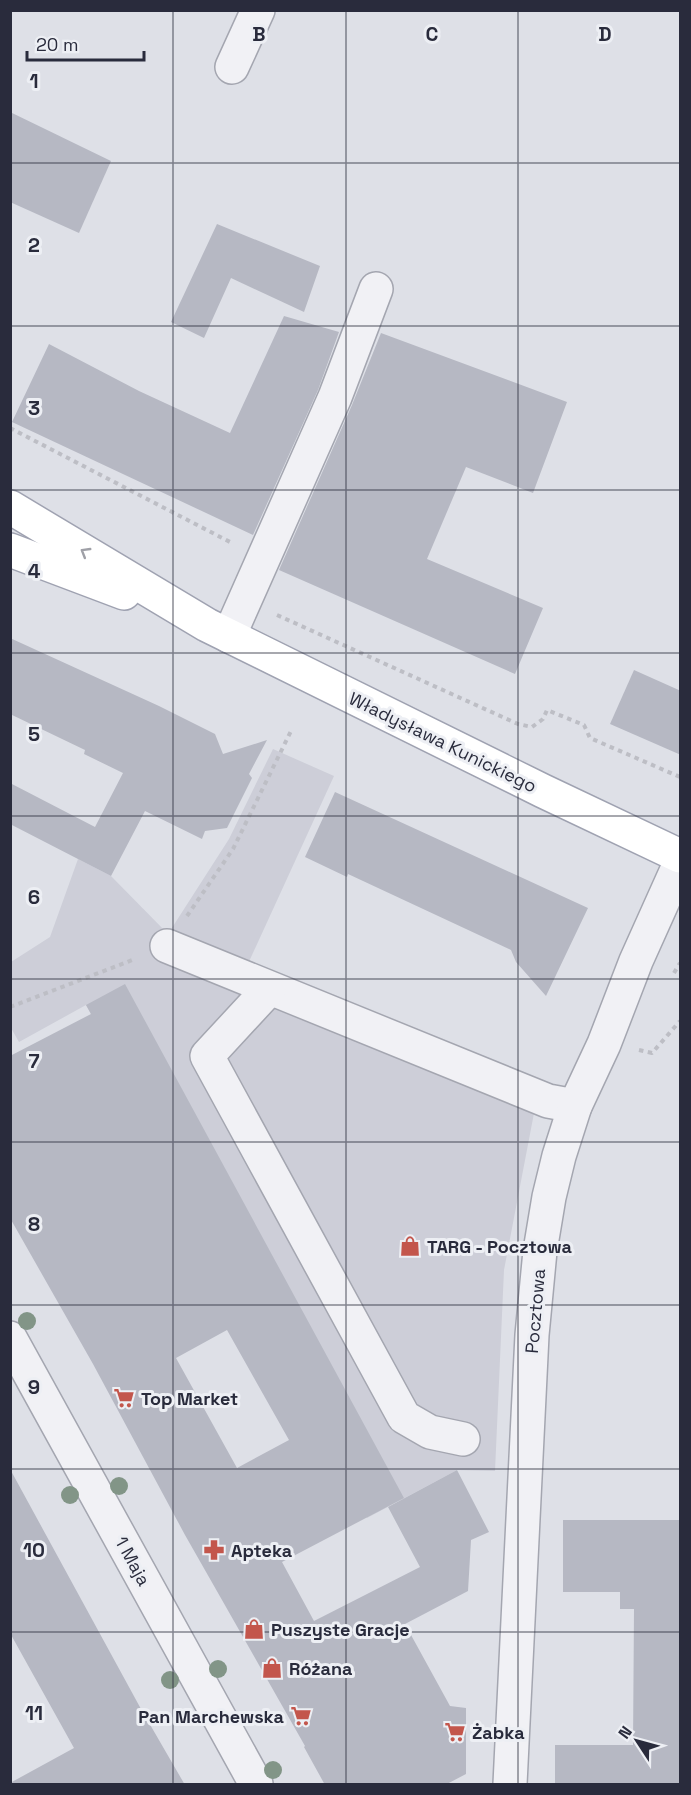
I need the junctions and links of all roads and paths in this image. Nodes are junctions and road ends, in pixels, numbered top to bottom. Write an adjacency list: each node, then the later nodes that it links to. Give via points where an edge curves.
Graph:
1 (258, 10): 2 (street)
2 (232, 67)
3 (376, 289): 7 (street, via 335,396)
4 (10, 428): 7 (path, via 238,546)
5 (10, 507): 8 (main road, Władysława Kunickiego, one-way to 5)
6 (10, 550): 8 (main road, Władysława Kunickiego)
7 (255, 577): 8 (street); 10 (path, via 274,613 518,724 532,727 547,710 584,725 590,738)
8 (218, 631): 11 (main road, Władysława Kunickiego)
9 (291, 731): 13 (path, via 233,849)
10 (681, 777)
11 (681, 856)
12 (681, 863): 20 (street, Pocztowa)
13 (167, 946): 16 (street); 17 (path)
14 (681, 963): 15 (path)
15 (672, 976)
16 (269, 989): 20 (street, via 548,1101); 22 (street, via 207,1056 404,1417 430,1432)
17 (10, 1007)
18 (681, 1021): 19 (path, via 652,1053)
19 (635, 1049)
20 (575, 1106): 24 (street, Pocztowa, via 549,1197 540,1251 532,1335)
21 (10, 1338): 23 (street, 1 Maja)
22 (463, 1439)
23 (256, 1785)
24 (510, 1785)

